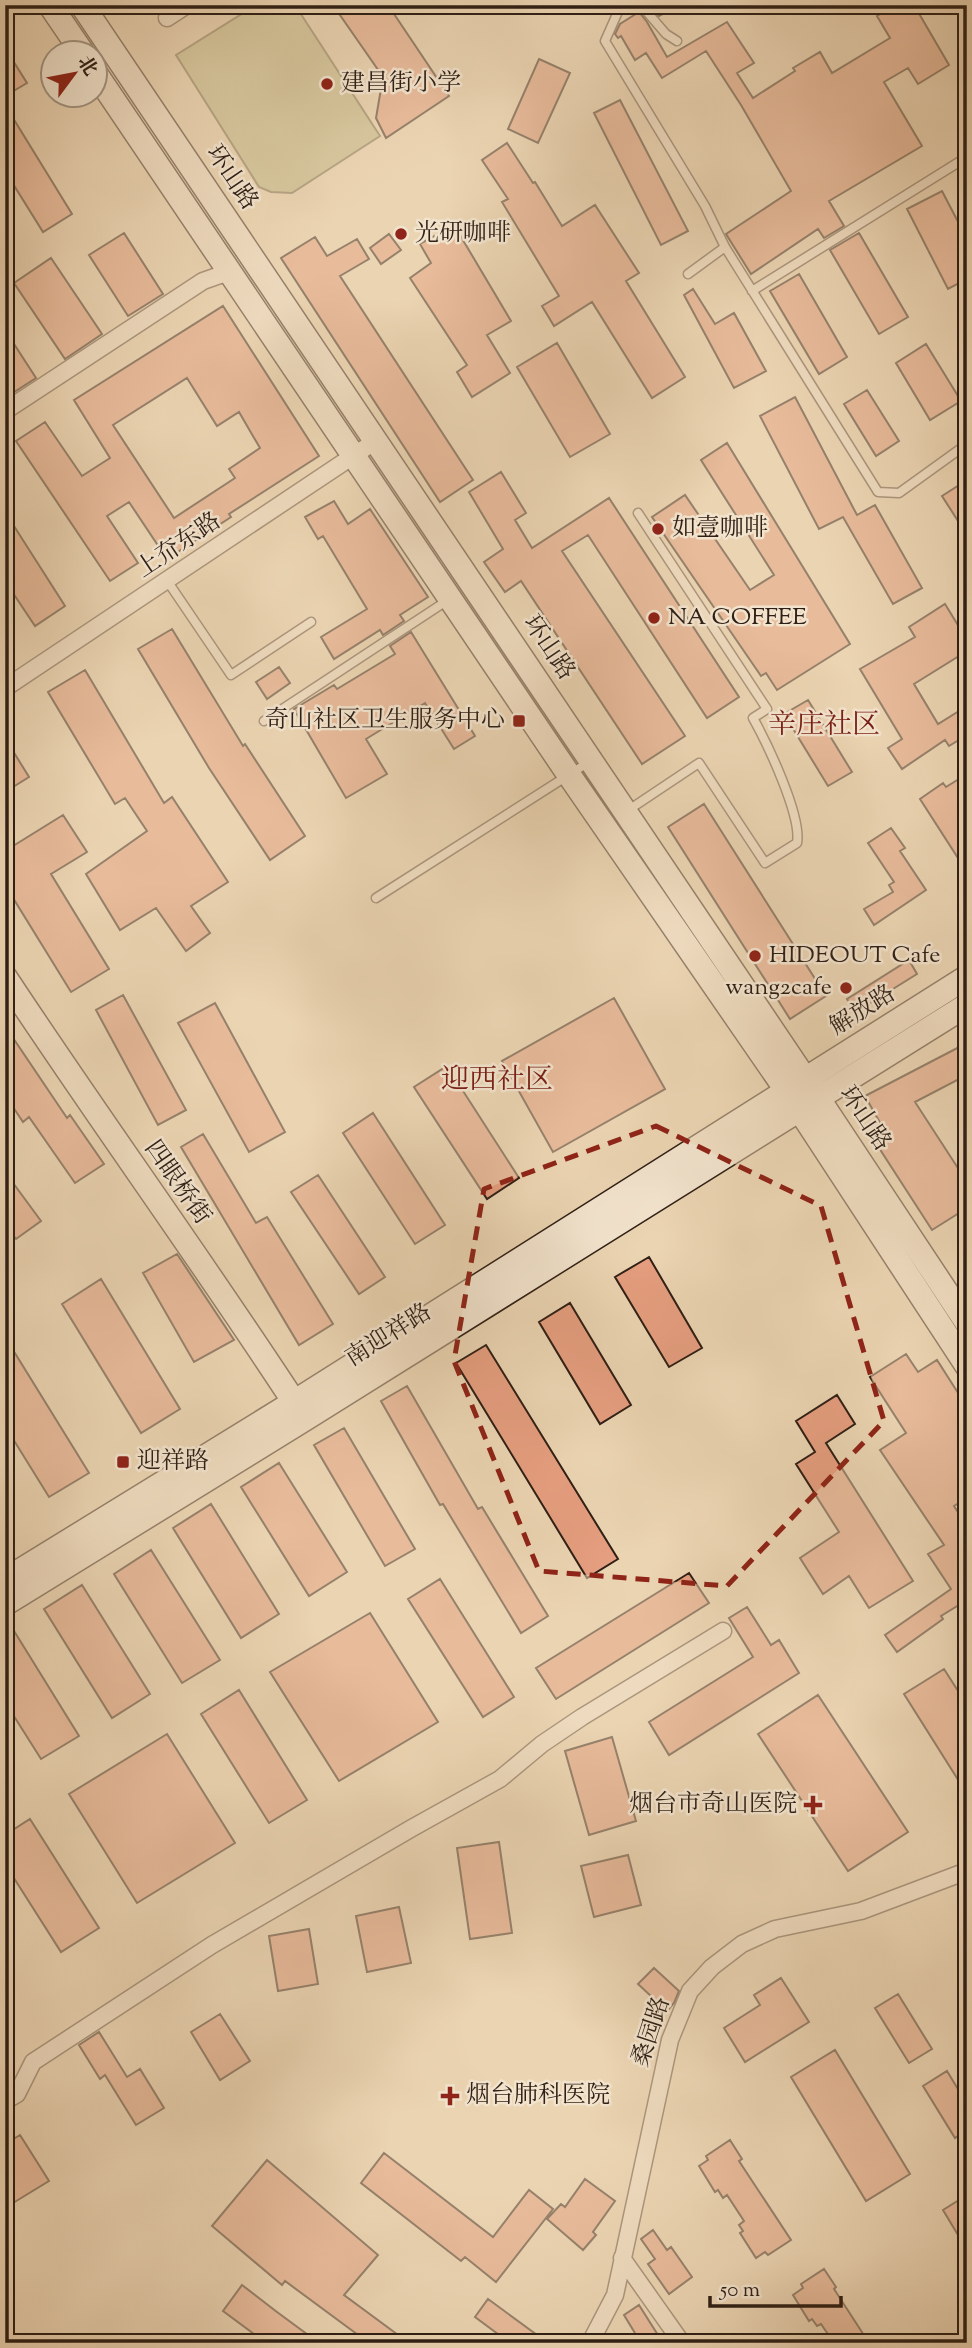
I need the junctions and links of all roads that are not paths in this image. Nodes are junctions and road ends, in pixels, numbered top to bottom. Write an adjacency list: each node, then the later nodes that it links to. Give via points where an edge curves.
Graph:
1 (50, 5): 7 (main road)
2 (82, 5): 16 (main road, 环山路)
3 (187, 5): 6 (street)
4 (621, 5): 11 (lane, via 605,41)
5 (641, 5): 8 (lane)
6 (167, 18)
7 (72, 38)
8 (677, 41)
9 (108, 91): 13 (main road, 环山路)
10 (967, 157): 14 (lane)
11 (725, 247): 12 (lane); 14 (lane)
12 (688, 274)
13 (237, 280): 15 (street, via 223,274 203,281); 18 (main road, 环山路)
14 (752, 290): 17 (lane, via 878,492 900,493)
15 (5, 411)
16 (377, 440): 18 (street, 上夼东路); 25 (main road, 环山路)
17 (967, 444)
18 (354, 455): 20 (street, 上夼东路); 21 (main road, 环山路)
19 (638, 513): 27 (lane, via 767,709 753,718 767,744 799,836 797,843 765,863 699,763)
20 (168, 582): 22 (lane, via 231,675); 23 (street, 上夼东路)
21 (451, 598): 24 (lane); 26 (main road, 环山路)
22 (311, 622)
23 (5, 688)
24 (264, 721)
25 (591, 760): 26 (lane); 27 (main road, 环山路)
26 (569, 775): 28 (main road, 环山路); 29 (lane)
27 (626, 812): 28 (lane); 33 (main road, 环山路)
28 (604, 825): 33 (main road, 环山路)
29 (376, 898)
30 (5, 977): 36 (main road, 四眼桥街)
31 (967, 977): 33 (main road, 解放路)
32 (967, 1005): 33 (main road, 解放路)
33 (802, 1095): 34 (main road, 环山路); 35 (main road, 环山路); 36 (main road, 南迎祥路)
34 (967, 1322)
35 (967, 1366)
36 (300, 1410): 37 (main road, 南迎祥路); 38 (main road, 南迎祥路)
37 (5, 1580)
38 (5, 1604)
39 (723, 1632): 41 (street, via 572,1723 500,1779 200,1952 33,2062 17,2094)
40 (967, 1871): 42 (street, 桑园路, via 861,1911 775,1929 742,1944 690,1991 670,2040)
41 (5, 2101)
42 (622, 2258): 43 (street, 桑园路, via 615,2295); 44 (street)
43 (590, 2343)
44 (682, 2343)

